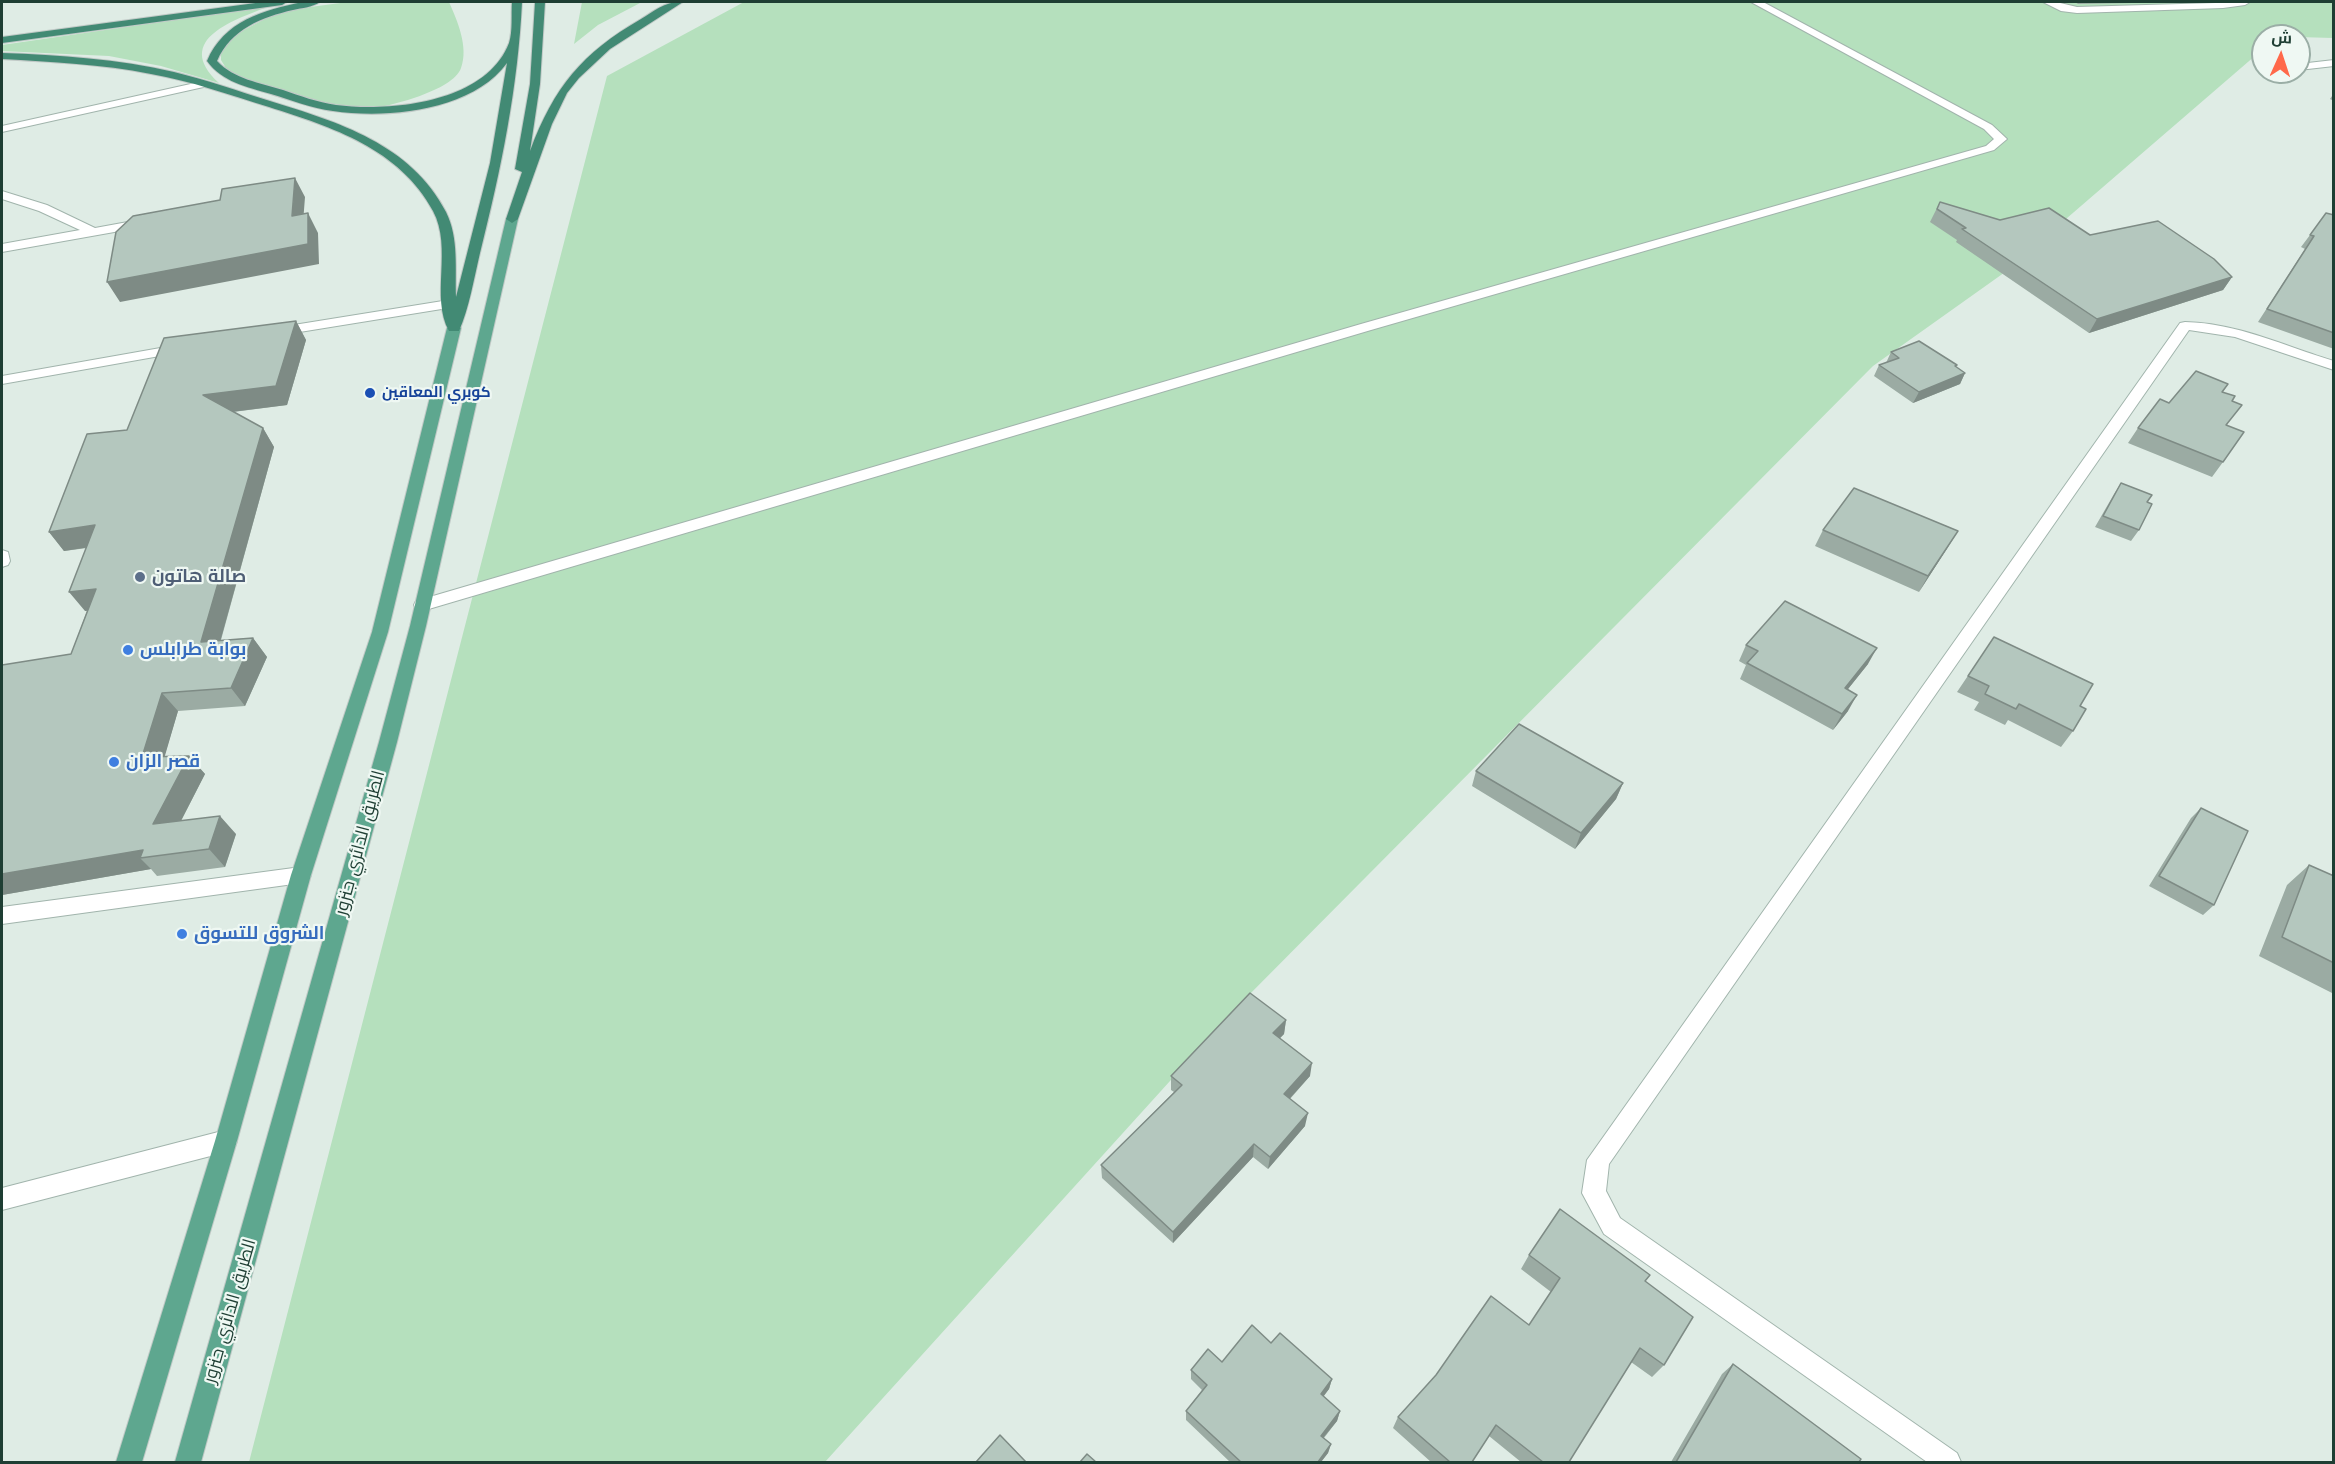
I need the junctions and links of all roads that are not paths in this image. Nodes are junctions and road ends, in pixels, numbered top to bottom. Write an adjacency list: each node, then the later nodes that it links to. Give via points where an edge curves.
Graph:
1 (288, 2): 10 (highway)
2 (315, 2): 9 (highway, via 244,25 225,37 215,49 212,61 232,78 303,100 335,108 399,108 433,102 486,80 501,66)
3 (517, 2): 9 (highway)
4 (540, 2): 18 (highway, via 535,84)
5 (678, 2): 18 (highway, via 606,47 572,80 552,109)
6 (1756, 2): 29 (street, via 1988,126 2001,139 1990,148)
7 (2048, 2): 8 (street, via 2078,10)
8 (2246, 2)
9 (516, 39): 22 (highway, via 501,135)
10 (2, 40)
11 (2, 56): 14 (highway, via 109,63)
12 (2334, 63): 13 (street)
13 (2311, 66)
14 (204, 84): 15 (street); 21 (highway, via 322,121 361,137 401,161 427,188 442,214 450,256)
15 (2, 129)
16 (2, 195): 19 (street)
17 (160, 218): 19 (street)
18 (512, 219): 29 (main road, الطريق الدائري جنزور)
19 (96, 232): 20 (street)
20 (2, 248)
21 (449, 304): 22 (highway); 23 (street)
22 (454, 328): 30 (main road, via 380,632)
23 (264, 334)
24 (195, 346): 26 (street)
25 (2334, 366): 36 (street, via 2224,331 2201,325 2185,326 1598,1160 1594,1193 1612,1226)
26 (2, 380)
27 (2, 555): 28 (street)
28 (2, 561)
29 (422, 605): 35 (main road, الطريق الدائري جنزور, via 388,742)
30 (301, 875): 31 (street); 32 (main road)
31 (2, 916)
32 (226, 1141): 33 (street); 34 (main road)
33 (2, 1199)
34 (129, 1462)
35 (188, 1462)
36 (1948, 1462)

